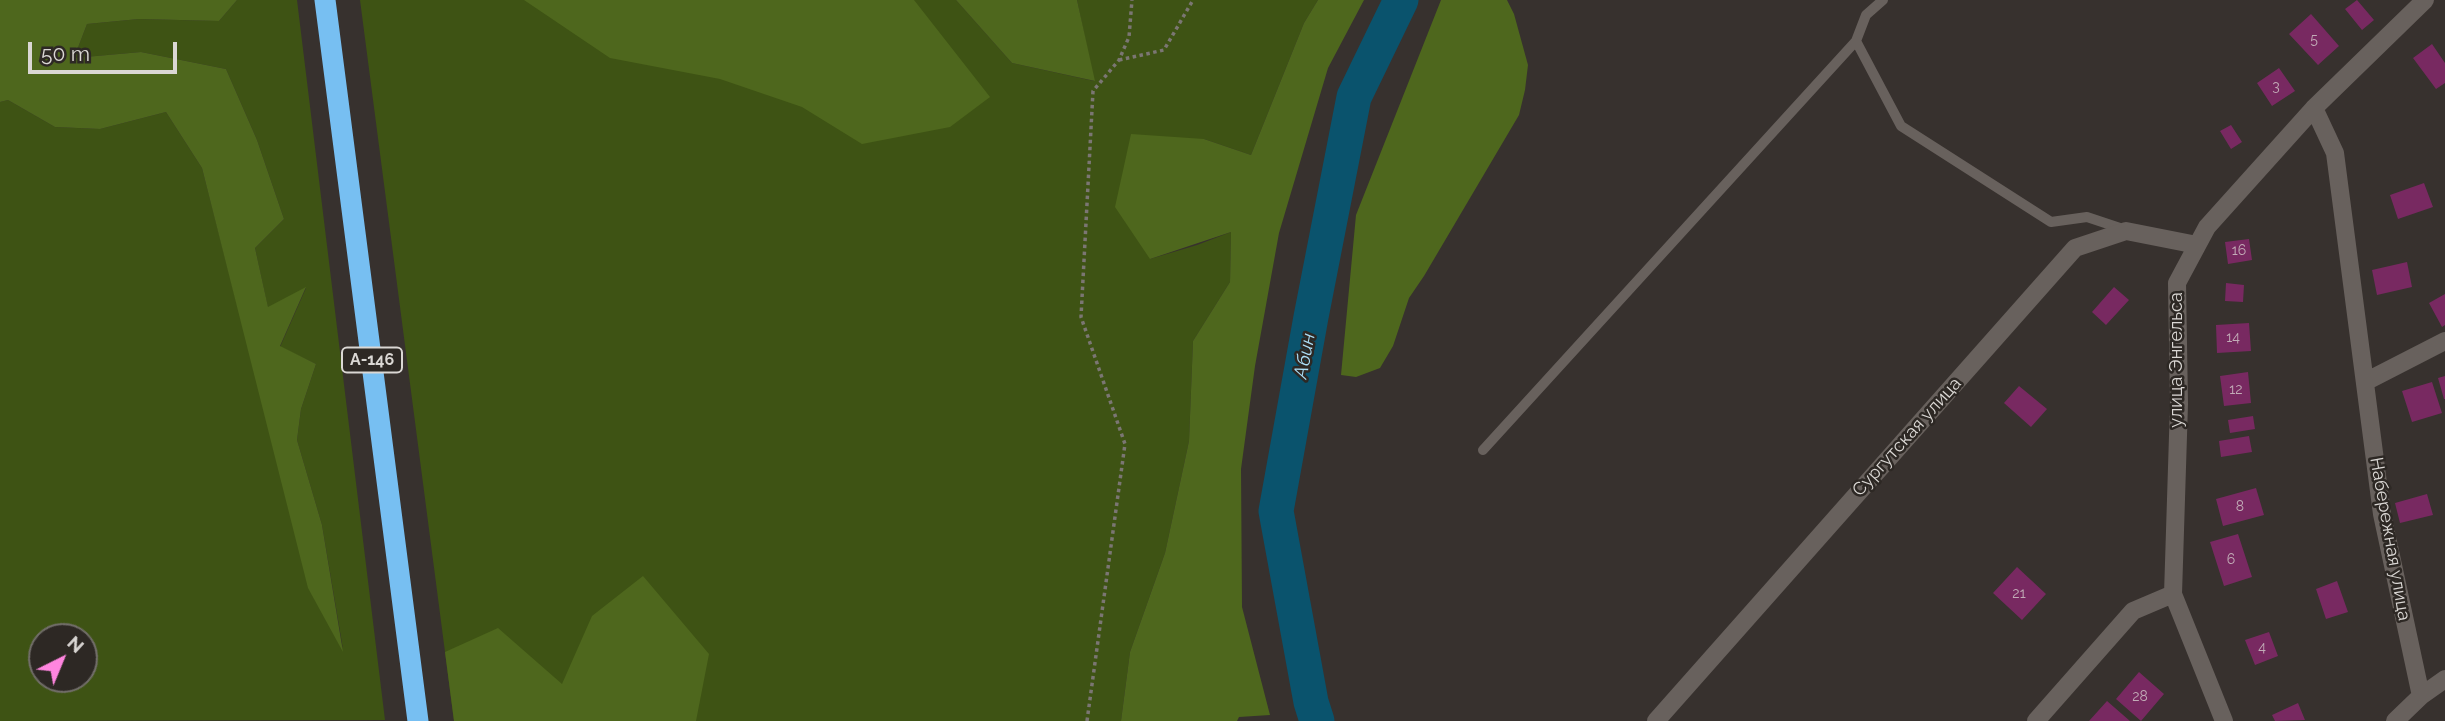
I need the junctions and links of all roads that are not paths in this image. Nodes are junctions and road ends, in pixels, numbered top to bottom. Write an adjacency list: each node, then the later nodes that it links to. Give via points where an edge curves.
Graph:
1 (325, 0): 15 (highway, А-146)
2 (1883, 0): 4 (lane, via 1866,15)
3 (2425, 0): 5 (street, улица Энгельса)
4 (1856, 41): 6 (lane, via 1901,126 2051,222 2087,217); 10 (lane)
5 (2314, 108): 7 (street, улица Энгельса, via 2207,227); 9 (street, Набережная улица, via 2335,153)
6 (2126, 231): 7 (street, Сургутская улица); 16 (street, Сургутская улица, via 2075,248)
7 (2197, 245): 11 (street, улица Энгельса, via 2177,283 2179,404)
8 (2445, 341): 9 (street)
9 (2365, 382): 13 (street, Набережная улица, via 2382,514)
10 (1483, 450)
11 (2173, 594): 17 (street, via 2133,611); 18 (street, улица Энгельса)
12 (2445, 680): 13 (street)
13 (2421, 696): 14 (street)
14 (2403, 718)
15 (418, 721)
16 (1656, 721)
17 (2036, 721)
18 (2224, 721)

